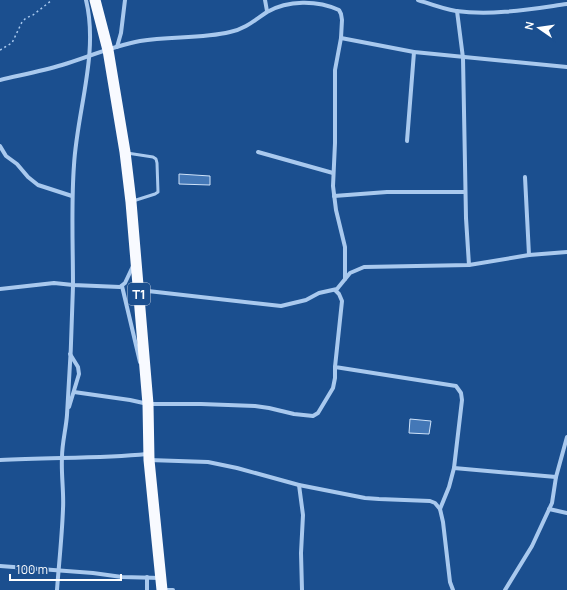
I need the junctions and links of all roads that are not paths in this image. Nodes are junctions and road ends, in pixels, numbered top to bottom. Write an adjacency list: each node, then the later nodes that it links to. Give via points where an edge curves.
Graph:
1 (86, 0): 14 (street, via 90,29)
2 (95, 0): 12 (highway, T1)
3 (126, 0): 12 (street, via 122,33)
4 (265, 0): 10 (street)
5 (319, 0): 7 (street)
6 (418, 0): 9 (street)
7 (310, 2): 10 (street, via 289,3); 11 (street, via 340,11)
8 (567, 4): 9 (street, via 506,12)
9 (457, 11): 15 (street)
10 (267, 12): 12 (street, via 242,29 229,33 142,41)
11 (341, 38): 13 (street); 22 (street, via 335,70)
12 (112, 48): 14 (street); 20 (highway, T1)
13 (414, 52): 15 (street); 18 (street)
14 (88, 57): 17 (street); 25 (street, via 76,138)
15 (463, 58): 16 (street); 24 (street)
16 (567, 67)
17 (0, 80)
18 (407, 141)
19 (0, 146): 25 (street, via 6,156 18,164 38,185)
20 (125, 152): 27 (highway, T1); 27 (lane, via 156,159 157,163 158,192)
21 (258, 152): 22 (street)
22 (333, 173): 26 (street)
23 (526, 178): 29 (street)
24 (465, 192): 26 (street, via 387,192); 31 (street)
25 (72, 196): 33 (street)
26 (334, 196): 32 (street, via 345,247)
27 (131, 202): 30 (highway, T1)
28 (567, 252): 29 (street)
29 (529, 255): 31 (street)
30 (135, 260): 34 (street); 36 (highway, T1)
31 (469, 265): 32 (street, via 371,266 356,269)
32 (345, 279): 37 (street)
33 (73, 285): 34 (street, via 117,288); 35 (street, via 54,283); 38 (street)
34 (122, 286): 40 (street)
35 (0, 289)
36 (139, 290): 37 (street, via 281,306); 40 (highway, T1)
37 (335, 290): 39 (street, via 342,301)
38 (70, 354): 41 (street, via 79,371); 43 (street)
39 (335, 367): 42 (street, via 332,388 318,413 313,416 255,406); 48 (street, via 456,386 462,393 462,400)
40 (146, 379): 42 (highway, T1)
41 (74, 392): 42 (street); 43 (street)
42 (148, 404): 46 (highway, T1)
43 (67, 415): 45 (street)
44 (567, 437): 49 (street)
45 (62, 457): 46 (street); 47 (street); 55 (street, via 63,508)
46 (148, 457): 50 (street, via 216,464); 57 (highway, T1)
47 (0, 460)
48 (454, 468): 49 (street); 51 (street)
49 (556, 477): 52 (street)
50 (299, 485): 51 (street, via 379,499 430,501); 62 (street, via 303,515)
51 (440, 509): 63 (street)
52 (549, 509): 53 (street); 64 (street, via 532,546)
53 (567, 513)
54 (0, 566): 55 (street)
55 (59, 571): 56 (street); 58 (street)
56 (147, 577): 57 (street); 59 (street)
57 (161, 578): 60 (highway, T1)
58 (57, 590)
59 (147, 590)
60 (162, 590): 61 (street)
61 (173, 590)
62 (302, 590)
63 (453, 590)
64 (506, 590)

